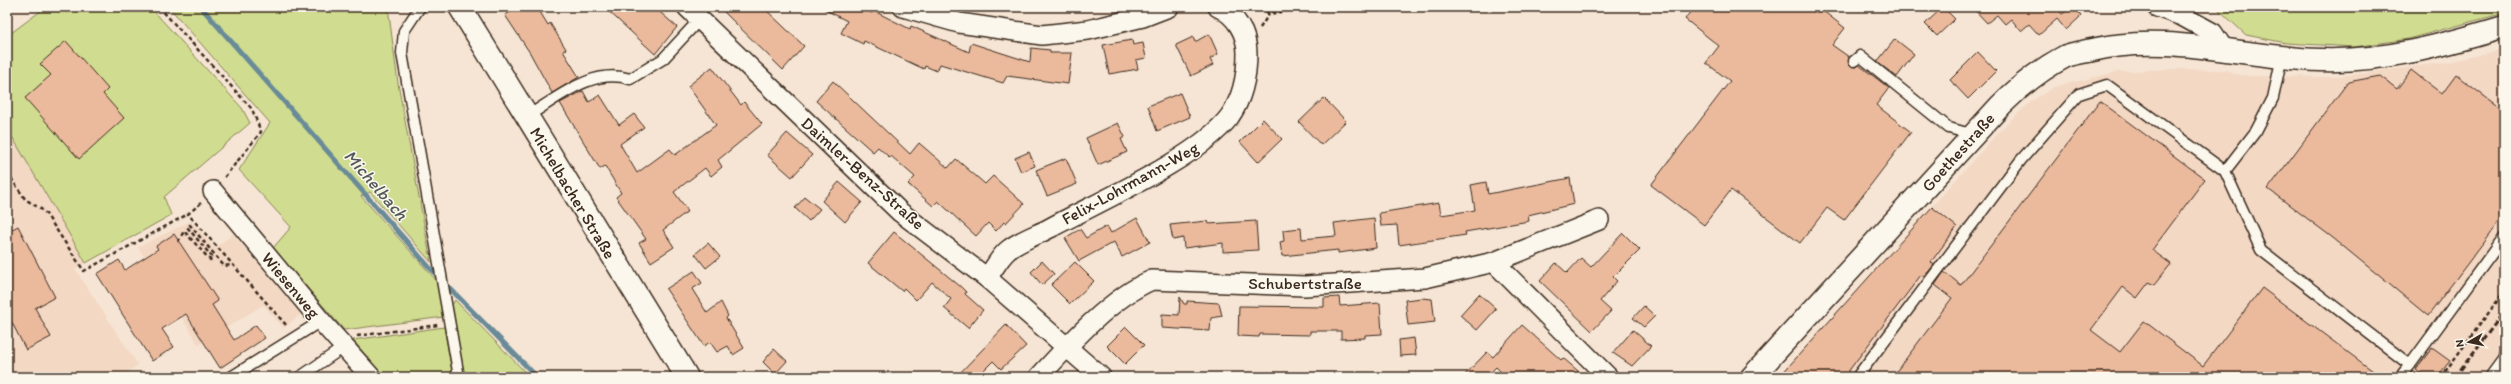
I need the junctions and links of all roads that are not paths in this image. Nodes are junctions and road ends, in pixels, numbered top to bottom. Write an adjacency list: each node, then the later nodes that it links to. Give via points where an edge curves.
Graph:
1 (420, 7): 28 (lane, via 404,31 402,53)
2 (460, 7): 12 (street, Michelbacher Straße)
3 (903, 7): 4 (street, via 959,23 1042,35 1088,30 1143,17)
4 (1169, 7)
5 (1218, 7): 19 (street, Felix-Lohrmann-Weg, via 1234,18 1244,35 1247,48 1244,90 1229,117 1207,139 1171,163 1008,250)
6 (2157, 7): 9 (street, via 2182,16 2213,33)
7 (693, 14): 12 (lane, via 663,59 630,79 618,75 604,75 584,82); 19 (street, Daimler-Benz-Straße, via 900,212)
8 (2504, 27): 10 (street, Goethestraße, via 2413,52 2366,59 2320,60)
9 (2225, 51): 10 (street, Goethestraße); 13 (street, Goethestraße, via 2169,44 2125,45 2067,56 2020,86)
10 (2282, 56): 14 (lane, via 2273,98 2256,132)
11 (1854, 62): 13 (lane, via 1860,56 1949,128)
12 (526, 117): 29 (street, Michelbacher Straße)
13 (1974, 135): 33 (street, Goethestraße)
14 (2225, 171): 24 (lane, via 2261,250); 34 (lane, via 2107,85 2079,94 2021,160)
15 (213, 191): 20 (street, Wiesenweg)
16 (1599, 220): 18 (street, Schubertstraße)
17 (2504, 237): 24 (lane)
18 (1494, 262): 21 (street, Schubertstraße, via 1426,278 1305,286 1152,280 1133,288); 32 (street)
19 (987, 278): 21 (street, Daimler-Benz-Straße)
20 (314, 325): 22 (street, Wiesenweg); 25 (lane)
21 (1068, 346): 30 (street, Schubertstraße); 31 (street, Daimler-Benz-Straße)
22 (344, 347): 26 (lane); 27 (street, Wiesenweg)
23 (2504, 358): 36 (lane)
24 (2410, 365): 35 (lane)
25 (231, 377)
26 (300, 377)
27 (371, 377)
28 (459, 377)
29 (687, 377)
30 (1039, 377)
31 (1101, 377)
32 (1608, 377)
33 (1752, 377)
34 (1857, 377)
35 (2400, 377)
36 (2490, 377)

